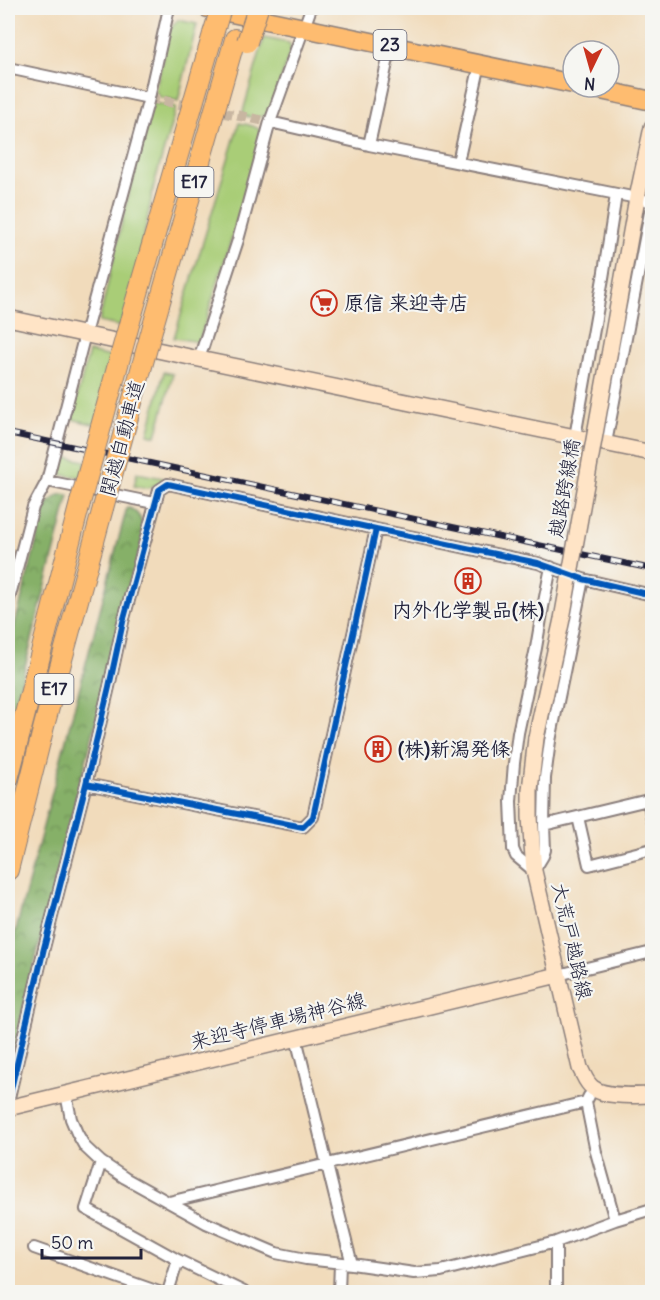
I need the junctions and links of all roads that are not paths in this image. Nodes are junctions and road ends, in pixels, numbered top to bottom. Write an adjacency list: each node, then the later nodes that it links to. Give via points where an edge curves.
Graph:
1 (169, 8): 15 (street)
2 (208, 8): 7 (main road, 23); 8 (highway)
3 (221, 8): 8 (highway, bridge)
4 (244, 8): 9 (highway, 関越自動車道)
5 (258, 8): 9 (highway, bridge)
6 (310, 8): 7 (street)
7 (303, 28): 10 (main road, 23); 17 (street)
8 (208, 32): 38 (highway, 関越自動車道 / E17, bridge)
9 (241, 40): 44 (highway, 関越自動車道 / E17, bridge, via 153,326)
10 (391, 45): 11 (main road, 23); 19 (street)
11 (480, 64): 13 (main road, 23); 20 (street)
12 (8, 68): 15 (street)
13 (561, 81)
14 (621, 94): 16 (main road)
15 (148, 98): 25 (street)
16 (652, 101)
17 (270, 123): 19 (street); 26 (street)
18 (652, 126): 22 (main road)
19 (369, 145): 20 (street)
20 (458, 162): 21 (street)
21 (616, 195): 22 (street); 27 (street)
22 (637, 198): 23 (street); 37 (main road, 越路跨線橋, bridge, via 562,619)
23 (652, 202): 28 (street)
24 (8, 318): 25 (main road)
25 (85, 334): 26 (main road); 30 (street)
26 (199, 360): 27 (main road)
27 (575, 436): 28 (main road)
28 (606, 443): 29 (main road)
29 (652, 453)
30 (47, 482): 31 (street); 36 (street, via 33,507)
31 (154, 503): 32 (street, via 159,490 168,484); 39 (street)
32 (376, 529): 33 (street); 39 (street, via 313,817 303,827)
33 (551, 567): 34 (street); 45 (street, via 518,733 511,801 513,849)
34 (583, 579): 35 (street); 42 (street, via 550,741)
35 (652, 595)
36 (8, 603)
37 (536, 738): 45 (main road, 大荒戸越路線, via 530,790)
38 (8, 779)
39 (86, 784): 52 (street)
40 (578, 817): 41 (street, via 648,800); 42 (street); 43 (street, via 589,865)
41 (652, 819)
42 (544, 825): 45 (street, via 545,850)
43 (652, 849)
44 (8, 870)
45 (534, 871): 47 (main road, 大荒戸越路線)
46 (652, 952): 47 (street)
47 (558, 975): 48 (main road, 来迎寺停車場神谷線); 50 (main road, 大荒戸越路線)
48 (296, 1038): 49 (main road, 来迎寺停車場神谷線); 55 (street)
49 (66, 1094): 53 (main road, 来迎寺停車場神谷線); 54 (street, via 77,1133)
50 (590, 1095): 51 (main road); 55 (street); 58 (street, via 596,1152)
51 (652, 1095)
52 (8, 1102)
53 (8, 1107)
54 (101, 1162): 56 (street); 61 (street, via 86,1209)
55 (327, 1164): 56 (street); 62 (street)
56 (169, 1202): 62 (street, via 206,1223 276,1253)
57 (652, 1209): 58 (street)
58 (615, 1220): 59 (street)
59 (556, 1242): 62 (street, via 427,1273); 67 (street)
60 (34, 1248): 63 (street)
61 (178, 1260): 64 (street); 65 (street)
62 (346, 1263): 66 (street)
63 (159, 1293)
64 (168, 1293)
65 (244, 1293)
66 (339, 1293)
67 (556, 1293)

